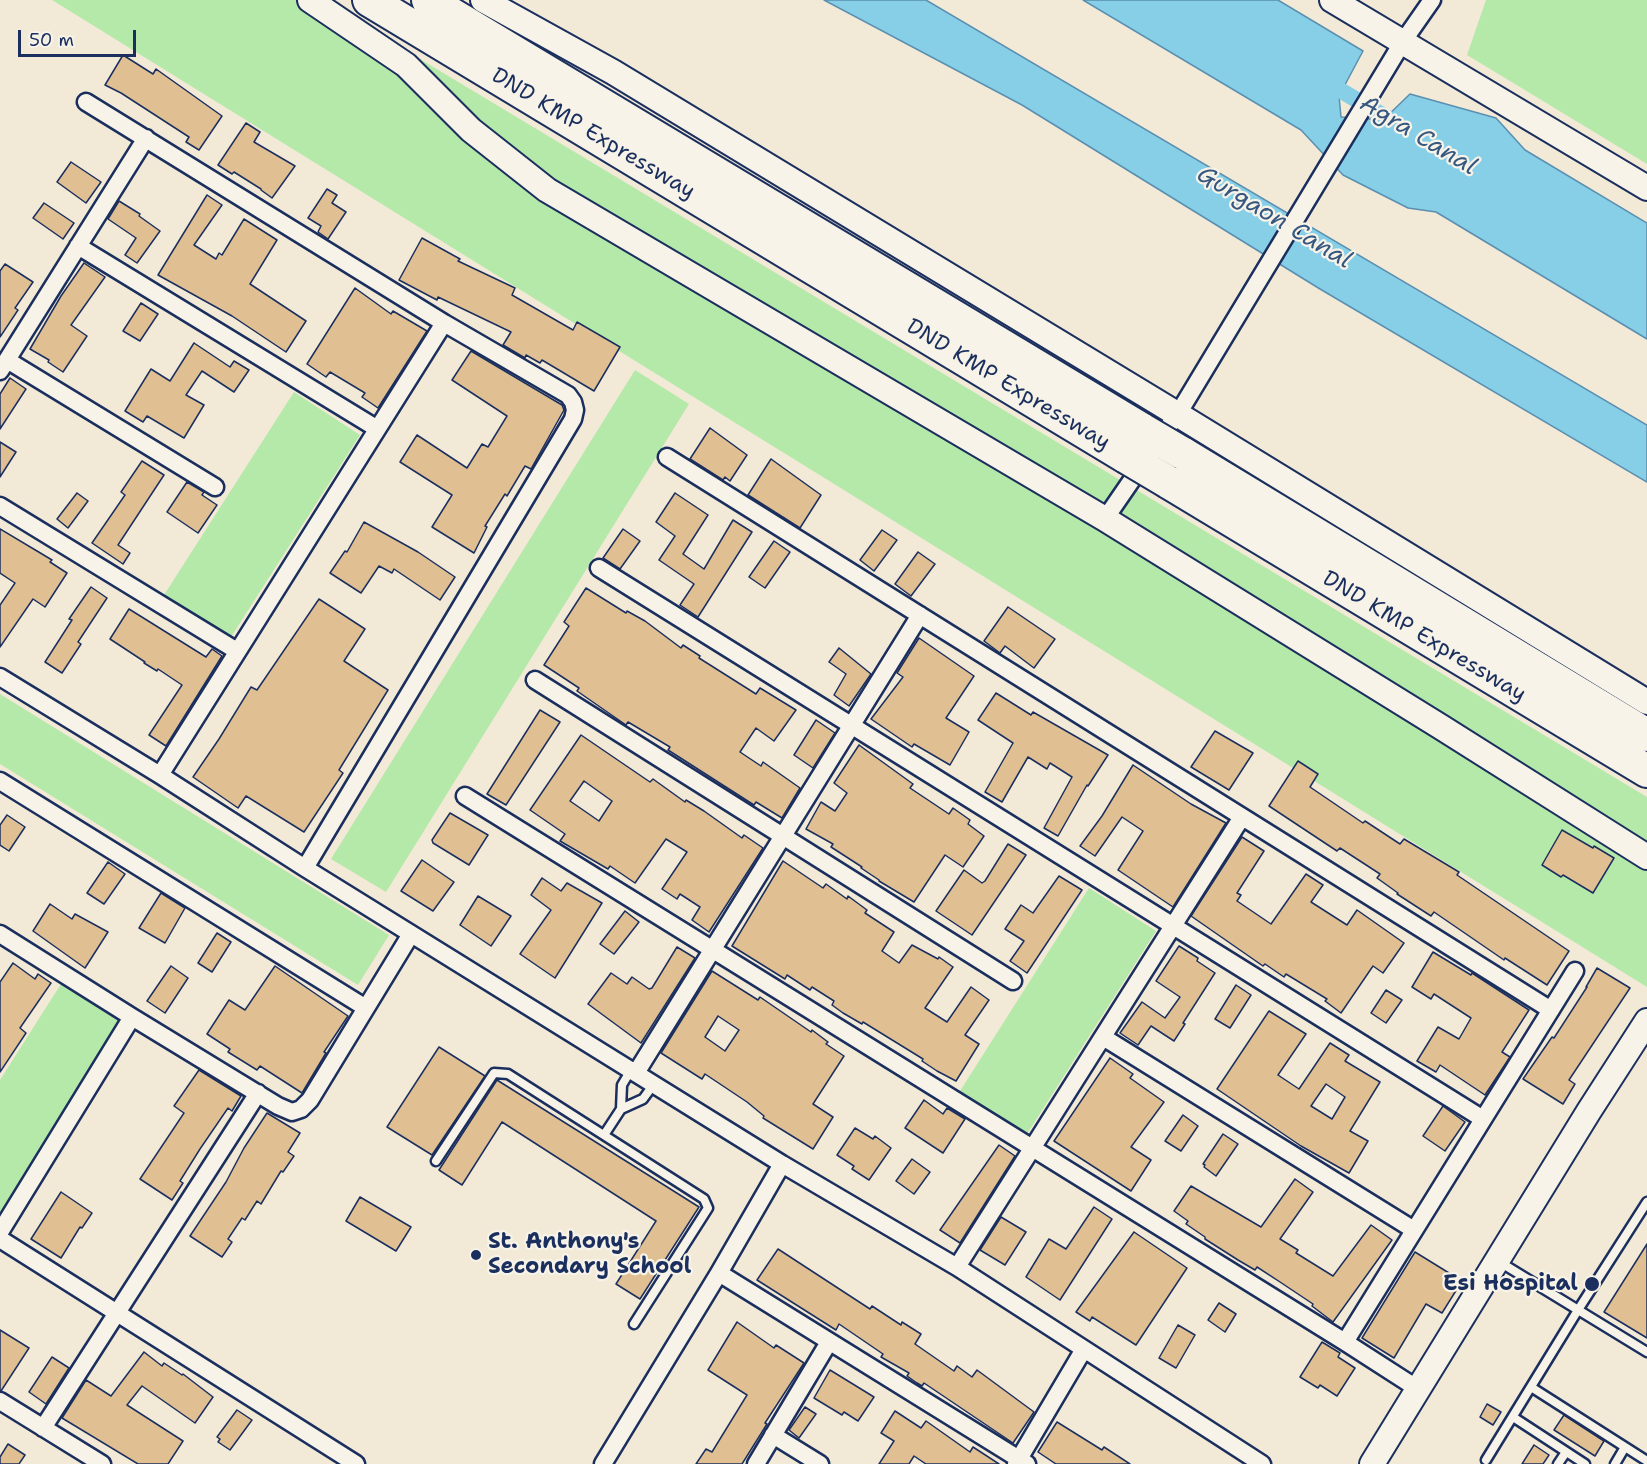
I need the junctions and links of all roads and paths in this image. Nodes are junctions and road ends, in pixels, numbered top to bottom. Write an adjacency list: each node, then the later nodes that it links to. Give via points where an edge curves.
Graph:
1 (310, 0): 20 (street, via 406,65 471,130 547,190)
2 (369, 0): 8 (highway, DND KMP Expressway)
3 (428, 0): 8 (highway, DND KMP Expressway)
4 (483, 0): 15 (street, via 613,72)
5 (1332, 0): 7 (street)
6 (1432, 0): 7 (street)
7 (1399, 48): 11 (street); 15 (street)
8 (518, 71): 28 (highway, DND KMP Expressway, bridge, via 1143,430); 29 (highway, DND KMP Expressway, bridge, via 1126,457)
9 (86, 102): 10 (street)
10 (146, 138): 12 (street); 13 (street)
11 (1647, 188)
12 (78, 246): 14 (street); 16 (street)
13 (444, 322): 16 (street); 36 (street, via 568,395 575,410 573,419)
14 (4, 365): 18 (street)
15 (1180, 409): 20 (street); 26 (street)
16 (376, 428): 23 (street)
17 (667, 457): 22 (street)
18 (215, 486)
19 (0, 506): 23 (street)
20 (1105, 519): 35 (street)
21 (599, 568): 27 (street)
22 (920, 615): 27 (street); 33 (street)
23 (237, 651): 30 (street)
24 (0, 677): 30 (street)
25 (534, 680): 34 (street)
26 (1647, 702)
27 (851, 725): 34 (street); 37 (street)
28 (1647, 735)
29 (1647, 771)
30 (160, 775): 36 (street)
31 (0, 781): 43 (street)
32 (465, 796): 40 (street)
33 (1242, 817): 37 (street); 44 (street)
34 (782, 836): 40 (street); 42 (street)
35 (1647, 857)
36 (305, 868): 39 (street)
37 (1174, 926): 47 (street); 53 (street)
38 (0, 934): 45 (street)
39 (411, 934): 43 (street); 49 (street)
40 (712, 949): 49 (street); 55 (street)
41 (1575, 971): 44 (street)
42 (1013, 981)
43 (366, 1008): 51 (street, via 301,1109 292,1112)
44 (1551, 1010): 53 (street)
45 (132, 1017): 51 (street); 60 (street)
46 (1647, 1021): 62 (street, via 1589,1111)
47 (1103, 1037): 55 (street); 59 (street)
48 (1647, 1045): 62 (street)
49 (633, 1071): 50 (street); 52 (lane, via 622,1085)
50 (654, 1084): 52 (lane, via 643,1099); 57 (street)
51 (258, 1094): 66 (street)
52 (621, 1109): 54 (lane)
53 (1483, 1119): 59 (street)
54 (604, 1135): 56 (lane, via 508,1074 494,1072); 67 (lane, via 704,1199 708,1208)
55 (1033, 1148): 63 (street); 69 (street)
56 (436, 1161)
57 (782, 1164): 63 (street); 64 (street)
58 (1647, 1202): 65 (lane)
59 (1414, 1230): 69 (street)
60 (0, 1232)
61 (0, 1239): 66 (street)
62 (1502, 1264): 65 (lane); 73 (street); 83 (street)
63 (957, 1268): 70 (street)
64 (719, 1274): 68 (street); 86 (street)
65 (1578, 1310): 71 (lane); 72 (lane)
66 (117, 1313): 76 (street); 85 (street)
67 (634, 1324)
68 (829, 1342): 77 (street); 82 (street)
69 (1345, 1342): 73 (street)
70 (1084, 1349): 82 (street); 89 (street)
71 (1647, 1352)
72 (1531, 1387): 75 (lane); 78 (lane)
73 (1418, 1389): 83 (street)
74 (0, 1401): 76 (street)
75 (1513, 1417): 79 (lane); 80 (lane)
76 (43, 1428): 84 (street)
77 (773, 1435): 87 (street); 88 (street)
78 (1625, 1447): 81 (lane); 92 (lane)
79 (1566, 1452): 90 (lane); 91 (lane)
80 (1486, 1460)
81 (1647, 1461)
82 (1021, 1462)
83 (1379, 1462)
84 (102, 1464)
85 (356, 1464)
86 (603, 1464)
87 (756, 1464)
88 (820, 1464)
89 (1262, 1464)
90 (1558, 1464)
91 (1585, 1464)
92 (1615, 1464)

